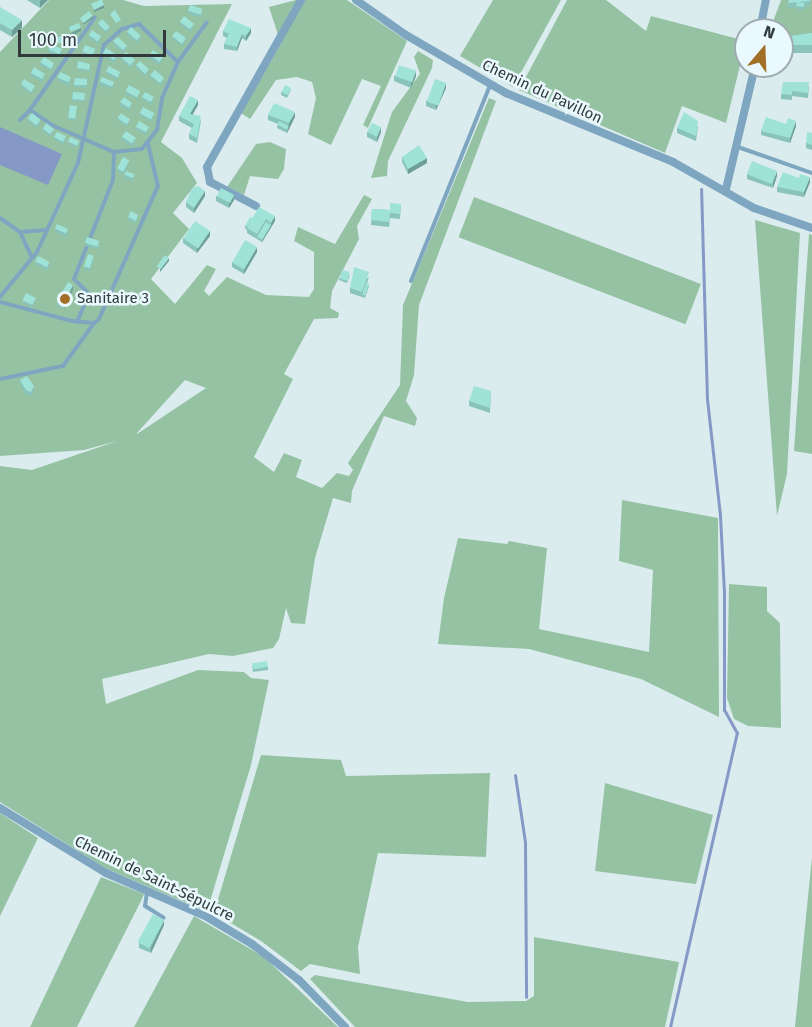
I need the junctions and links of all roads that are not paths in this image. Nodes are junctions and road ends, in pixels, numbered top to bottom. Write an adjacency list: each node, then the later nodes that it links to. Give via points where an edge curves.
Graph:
1 (301, 0): 18 (street, via 207,167 210,182)
2 (356, 0): 9 (street, Chemin du Pavillon)
3 (766, 0): 5 (street)
4 (95, 17): 10 (lane)
5 (762, 18)
6 (207, 22): 7 (lane)
7 (178, 62): 12 (lane, via 139,24 110,37 99,57); 13 (lane, via 162,98 157,130)
8 (752, 78): 14 (street)
9 (490, 85): 17 (street, Chemin du Pavillon, via 562,119 673,162); 24 (lane)
10 (30, 110): 11 (lane); 12 (lane)
11 (20, 120)
12 (85, 138): 15 (lane); 21 (lane)
13 (148, 144): 15 (lane, via 129,153); 28 (lane, via 158,186 110,299)
14 (738, 147): 16 (lane); 17 (street)
15 (114, 152): 27 (lane, via 113,180 74,279 89,294)
16 (812, 173)
17 (726, 189): 20 (street, Chemin du Pavillon, via 760,211)
18 (256, 206)
19 (0, 218): 22 (lane)
20 (812, 228)
21 (47, 230): 22 (lane); 23 (lane)
22 (20, 232): 23 (lane)
23 (32, 258): 25 (lane)
24 (411, 281)
25 (0, 297)
26 (0, 302): 27 (lane)
27 (77, 322): 28 (lane)
28 (94, 323): 29 (lane, via 63,366)
29 (0, 379)
30 (0, 808): 31 (street, Chemin de Saint-Sépulcre, via 96,867)
31 (148, 891): 32 (lane, via 145,906); 33 (street, Chemin de Saint-Sépulcre, via 207,916 252,944 299,980)
32 (164, 918)
33 (345, 1027)

